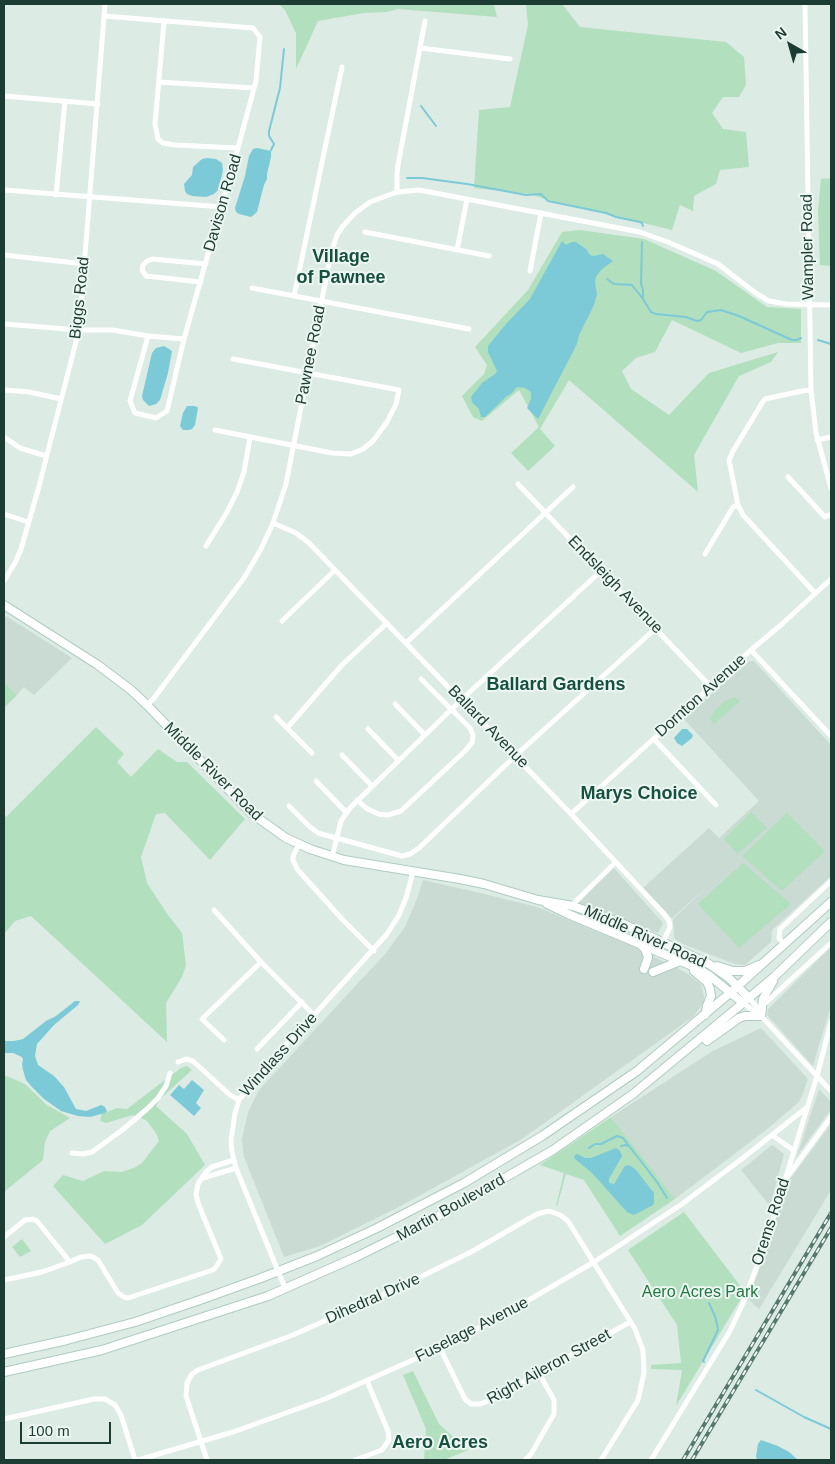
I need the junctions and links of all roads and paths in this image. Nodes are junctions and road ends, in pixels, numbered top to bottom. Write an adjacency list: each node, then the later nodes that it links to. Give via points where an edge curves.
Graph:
1 (105, 4): 3 (street, Biggs Road)
2 (805, 4): 33 (street, Wampler Road)
3 (104, 16): 5 (street, Davison Road); 13 (street, Biggs Road)
4 (425, 21): 6 (street)
5 (164, 22): 9 (street); 10 (street, Davison Road, via 253,28 260,37)
6 (420, 48): 7 (street); 16 (street, via 396,174)
7 (510, 59)
8 (342, 67): 31 (street)
9 (159, 82): 10 (street); 14 (street, via 155,124 162,143)
10 (254, 88): 14 (street, Davison Road)
11 (4, 96): 12 (street)
12 (65, 101): 13 (street); 17 (street)
13 (98, 104): 18 (street, Biggs Road)
14 (238, 148): 20 (street, Davison Road)
15 (4, 190): 17 (street)
16 (397, 192): 19 (street, Pawnee Road, via 419,190); 32 (street, Pawnee Road, via 362,207 343,226 331,253)
17 (56, 194): 18 (street)
18 (90, 197): 20 (street); 26 (street, Biggs Road)
19 (467, 199): 21 (street, Pawnee Road); 23 (street)
20 (222, 208): 27 (street, Davison Road)
21 (541, 213): 28 (street); 33 (street, Pawnee Road, via 648,234 718,264 770,301)
22 (365, 232): 23 (street)
23 (458, 250): 25 (street)
24 (4, 256): 26 (street)
25 (489, 256)
26 (84, 264): 37 (street, Biggs Road)
27 (206, 264): 29 (street, Davison Road); 29 (street, via 152,258 143,265 146,276)
28 (530, 272)
29 (201, 282): 39 (street, Davison Road)
30 (252, 288): 31 (street)
31 (294, 296): 32 (street)
32 (321, 301): 36 (street); 41 (street, Pawnee Road)
33 (809, 305): 34 (street, Pawnee Road); 43 (street, Wampler Road)
34 (831, 305)
35 (4, 324): 37 (street)
36 (469, 329)
37 (79, 330): 38 (street, via 113,330); 44 (street, Biggs Road)
38 (148, 336): 39 (street); 39 (street, Davison Road, via 130,401 135,413 156,418 167,410)
39 (184, 339)
40 (233, 359): 41 (street)
41 (307, 373): 50 (street, Pawnee Road); 50 (street, via 399,390 383,430 363,450 338,454)
42 (4, 390): 44 (street)
43 (811, 390): 49 (street, Wampler Road); 56 (street, via 769,398 762,403 730,455)
44 (61, 399): 51 (street, Biggs Road)
45 (215, 430): 47 (street)
46 (4, 437): 51 (street, via 20,448)
47 (250, 437): 50 (street); 62 (street, via 237,492)
48 (831, 437): 49 (street)
49 (817, 440): 55 (street, Wampler Road)
50 (293, 446): 61 (street, Pawnee Road, via 286,484)
51 (46, 456): 60 (street, Biggs Road)
52 (788, 477): 59 (street, via 824,516)
53 (518, 484): 57 (street, Endsleigh Avenue)
54 (573, 487): 57 (street)
55 (831, 488)
56 (738, 505): 63 (street, via 733,507); 68 (street, via 743,515)
57 (546, 513): 65 (street, Endsleigh Avenue); 73 (street)
58 (4, 514): 60 (street)
59 (831, 514)
60 (28, 522): 67 (street, Biggs Road, via 16,561)
61 (273, 522): 64 (street, Ballard Avenue, via 302,537); 79 (street, Pawnee Road, via 244,578)
62 (206, 546)
63 (705, 554)
64 (335, 570): 70 (street); 71 (street, Ballard Avenue)
65 (601, 571): 72 (street, Endsleigh Avenue); 77 (street)
66 (831, 579): 68 (street, Dornton Avenue)
67 (4, 581)
68 (815, 593): 74 (street, Dornton Avenue)
69 (4, 605): 79 (main road, Middle River Road, via 98,665)
70 (282, 621)
71 (387, 623): 73 (street, Ballard Avenue); 82 (street, via 342,665)
72 (656, 628): 76 (street, Endsleigh Avenue); 89 (street)
73 (406, 643): 77 (street, Ballard Avenue)
74 (751, 650): 76 (street, Dornton Avenue); 85 (street)
75 (421, 679): 80 (street)
76 (711, 687): 86 (street, Dornton Avenue)
77 (461, 700): 80 (street); 89 (street, Ballard Avenue)
78 (395, 704): 84 (street)
79 (146, 705): 99 (main road, Middle River Road, via 251,813)
80 (451, 710): 84 (street); 93 (street, via 473,732 472,743 465,751 401,811 378,814)
81 (276, 717): 82 (street)
82 (287, 728): 87 (street)
83 (368, 729): 90 (street)
84 (425, 735): 90 (street)
85 (831, 736)
86 (654, 739): 94 (street); 97 (street, Dornton Avenue)
87 (312, 754)
88 (342, 755): 92 (street)
89 (516, 756): 97 (street, Ballard Avenue); 98 (street, via 410,854 402,856)
90 (398, 760): 92 (street)
91 (316, 781): 96 (street)
92 (372, 786): 93 (street)
93 (357, 800): 96 (street)
94 (716, 805)
95 (289, 806): 98 (street, via 314,831)
96 (346, 812): 98 (street, via 340,821)
97 (571, 814): 101 (street, Ballard Avenue)
98 (336, 839): 100 (street)
99 (299, 844): 100 (main road, Middle River Road); 113 (street, via 293,856 297,869)
100 (332, 856): 102 (main road, Middle River Road)
101 (616, 862): 106 (street); 109 (street, Ballard Avenue, via 669,920 670,927)
102 (413, 872): 104 (main road, Middle River Road, via 484,884); 113 (street, Windlass Drive, via 400,915)
103 (831, 881): 112 (street, via 780,929 779,938)
104 (538, 900): 106 (main road, Middle River Road); 110 (main road, Middle River Road)
105 (831, 902): 112 (main road, Martin Boulevard)
106 (573, 906): 109 (main road, Middle River Road)
107 (214, 910): 116 (street)
108 (831, 922): 121 (main road, Martin Boulevard)
109 (663, 942): 114 (street, Ballard Avenue); 118 (main road, Middle River Road)
110 (639, 943): 114 (main road, Middle River Road); 119 (main road, via 648,957)
111 (831, 943): 126 (street)
112 (785, 945): 117 (main road, Martin Boulevard)
113 (374, 951): 127 (street, Windlass Drive)
114 (659, 951): 115 (main road, Middle River Road)
115 (680, 961): 120 (main road); 123 (main road, Middle River Road, via 710,976); 128 (main road, via 707,982 711,996)
116 (262, 962): 125 (street); 131 (street, via 202,1019)
117 (765, 962): 118 (main road, via 745,971); 122 (main road, Martin Boulevard)
118 (709, 964): 122 (main road, Middle River Road)
119 (644, 969)
120 (653, 972)
121 (775, 976): 124 (main road, Martin Boulevard); 126 (main road, via 765,993)
122 (737, 987): 123 (main road, Martin Boulevard); 124 (main road, Middle River Road)
123 (730, 993): 124 (main road, Middle River Road); 128 (main road, Martin Boulevard)
124 (746, 1001): 129 (street, Middle River Road); 134 (main road, Martin Boulevard)
125 (302, 1002): 127 (street); 132 (street)
126 (762, 1007): 129 (main road)
127 (314, 1015): 138 (street, Windlass Drive)
128 (705, 1015): 151 (main road, Martin Boulevard, via 637,1071 504,1159 377,1228)
129 (762, 1016): 134 (main road, via 739,1018); 136 (street, Middle River Road)
130 (831, 1022): 136 (street, Orems Road)
131 (224, 1040)
132 (257, 1049)
133 (178, 1062): 138 (street, via 193,1061)
134 (670, 1066): 153 (main road, Martin Boulevard, via 598,1120 507,1178 383,1244)
135 (170, 1073): 143 (street, via 166,1086 147,1109 92,1152)
136 (817, 1076): 137 (street, Middle River Road); 139 (street, Orems Road)
137 (831, 1091)
138 (239, 1100): 144 (street, Windlass Drive, via 231,1140)
139 (806, 1108): 141 (street, Fuselage Avenue); 142 (street, Orems Road)
140 (831, 1116): 147 (street)
141 (772, 1135): 142 (street); 150 (street, Fuselage Avenue, via 682,1204)
142 (793, 1150): 147 (street, Orems Road)
143 (72, 1153)
144 (234, 1160): 145 (street, Windlass Drive); 146 (street, via 212,1167)
145 (236, 1168): 146 (street); 151 (street, Windlass Drive)
146 (202, 1178): 149 (street, via 196,1198 220,1259 213,1270 124,1298 118,1294 95,1258 86,1256)
147 (784, 1182): 168 (street, Orems Road, via 765,1245 730,1331)
148 (4, 1237): 149 (street, via 25,1220 37,1220)
149 (70, 1262): 152 (street)
150 (594, 1262): 154 (street, Dihedral Drive); 155 (street, Fuselage Avenue); 161 (street, Dihedral Drive, via 564,1217 549,1211 537,1214 471,1252 388,1293 293,1335 198,1370 189,1378 186,1391)
151 (279, 1271): 153 (street, Windlass Drive); 156 (main road, Martin Boulevard, via 135,1322)
152 (4, 1280)
153 (285, 1288): 157 (main road, Martin Boulevard, via 102,1350)
154 (630, 1322): 158 (street, Right Aileron Street); 167 (street, Dihedral Drive, via 643,1350 643,1382 638,1400)
155 (440, 1348): 158 (street, Right Aileron Street, via 464,1399 474,1405 484,1403); 159 (street, Fuselage Avenue)
156 (4, 1354)
157 (4, 1372)
158 (539, 1373): 166 (street, via 554,1400 554,1414)
159 (367, 1381): 161 (street, Fuselage Avenue, via 285,1414); 165 (street, via 389,1440 382,1450)
160 (4, 1419): 162 (street, via 105,1399 122,1415)
161 (201, 1442): 163 (street, Fuselage Avenue); 164 (street, Dihedral Drive)
162 (135, 1460)
163 (138, 1460)
164 (207, 1460)
165 (355, 1460)
166 (526, 1460)
167 (601, 1460)
168 (651, 1460)

